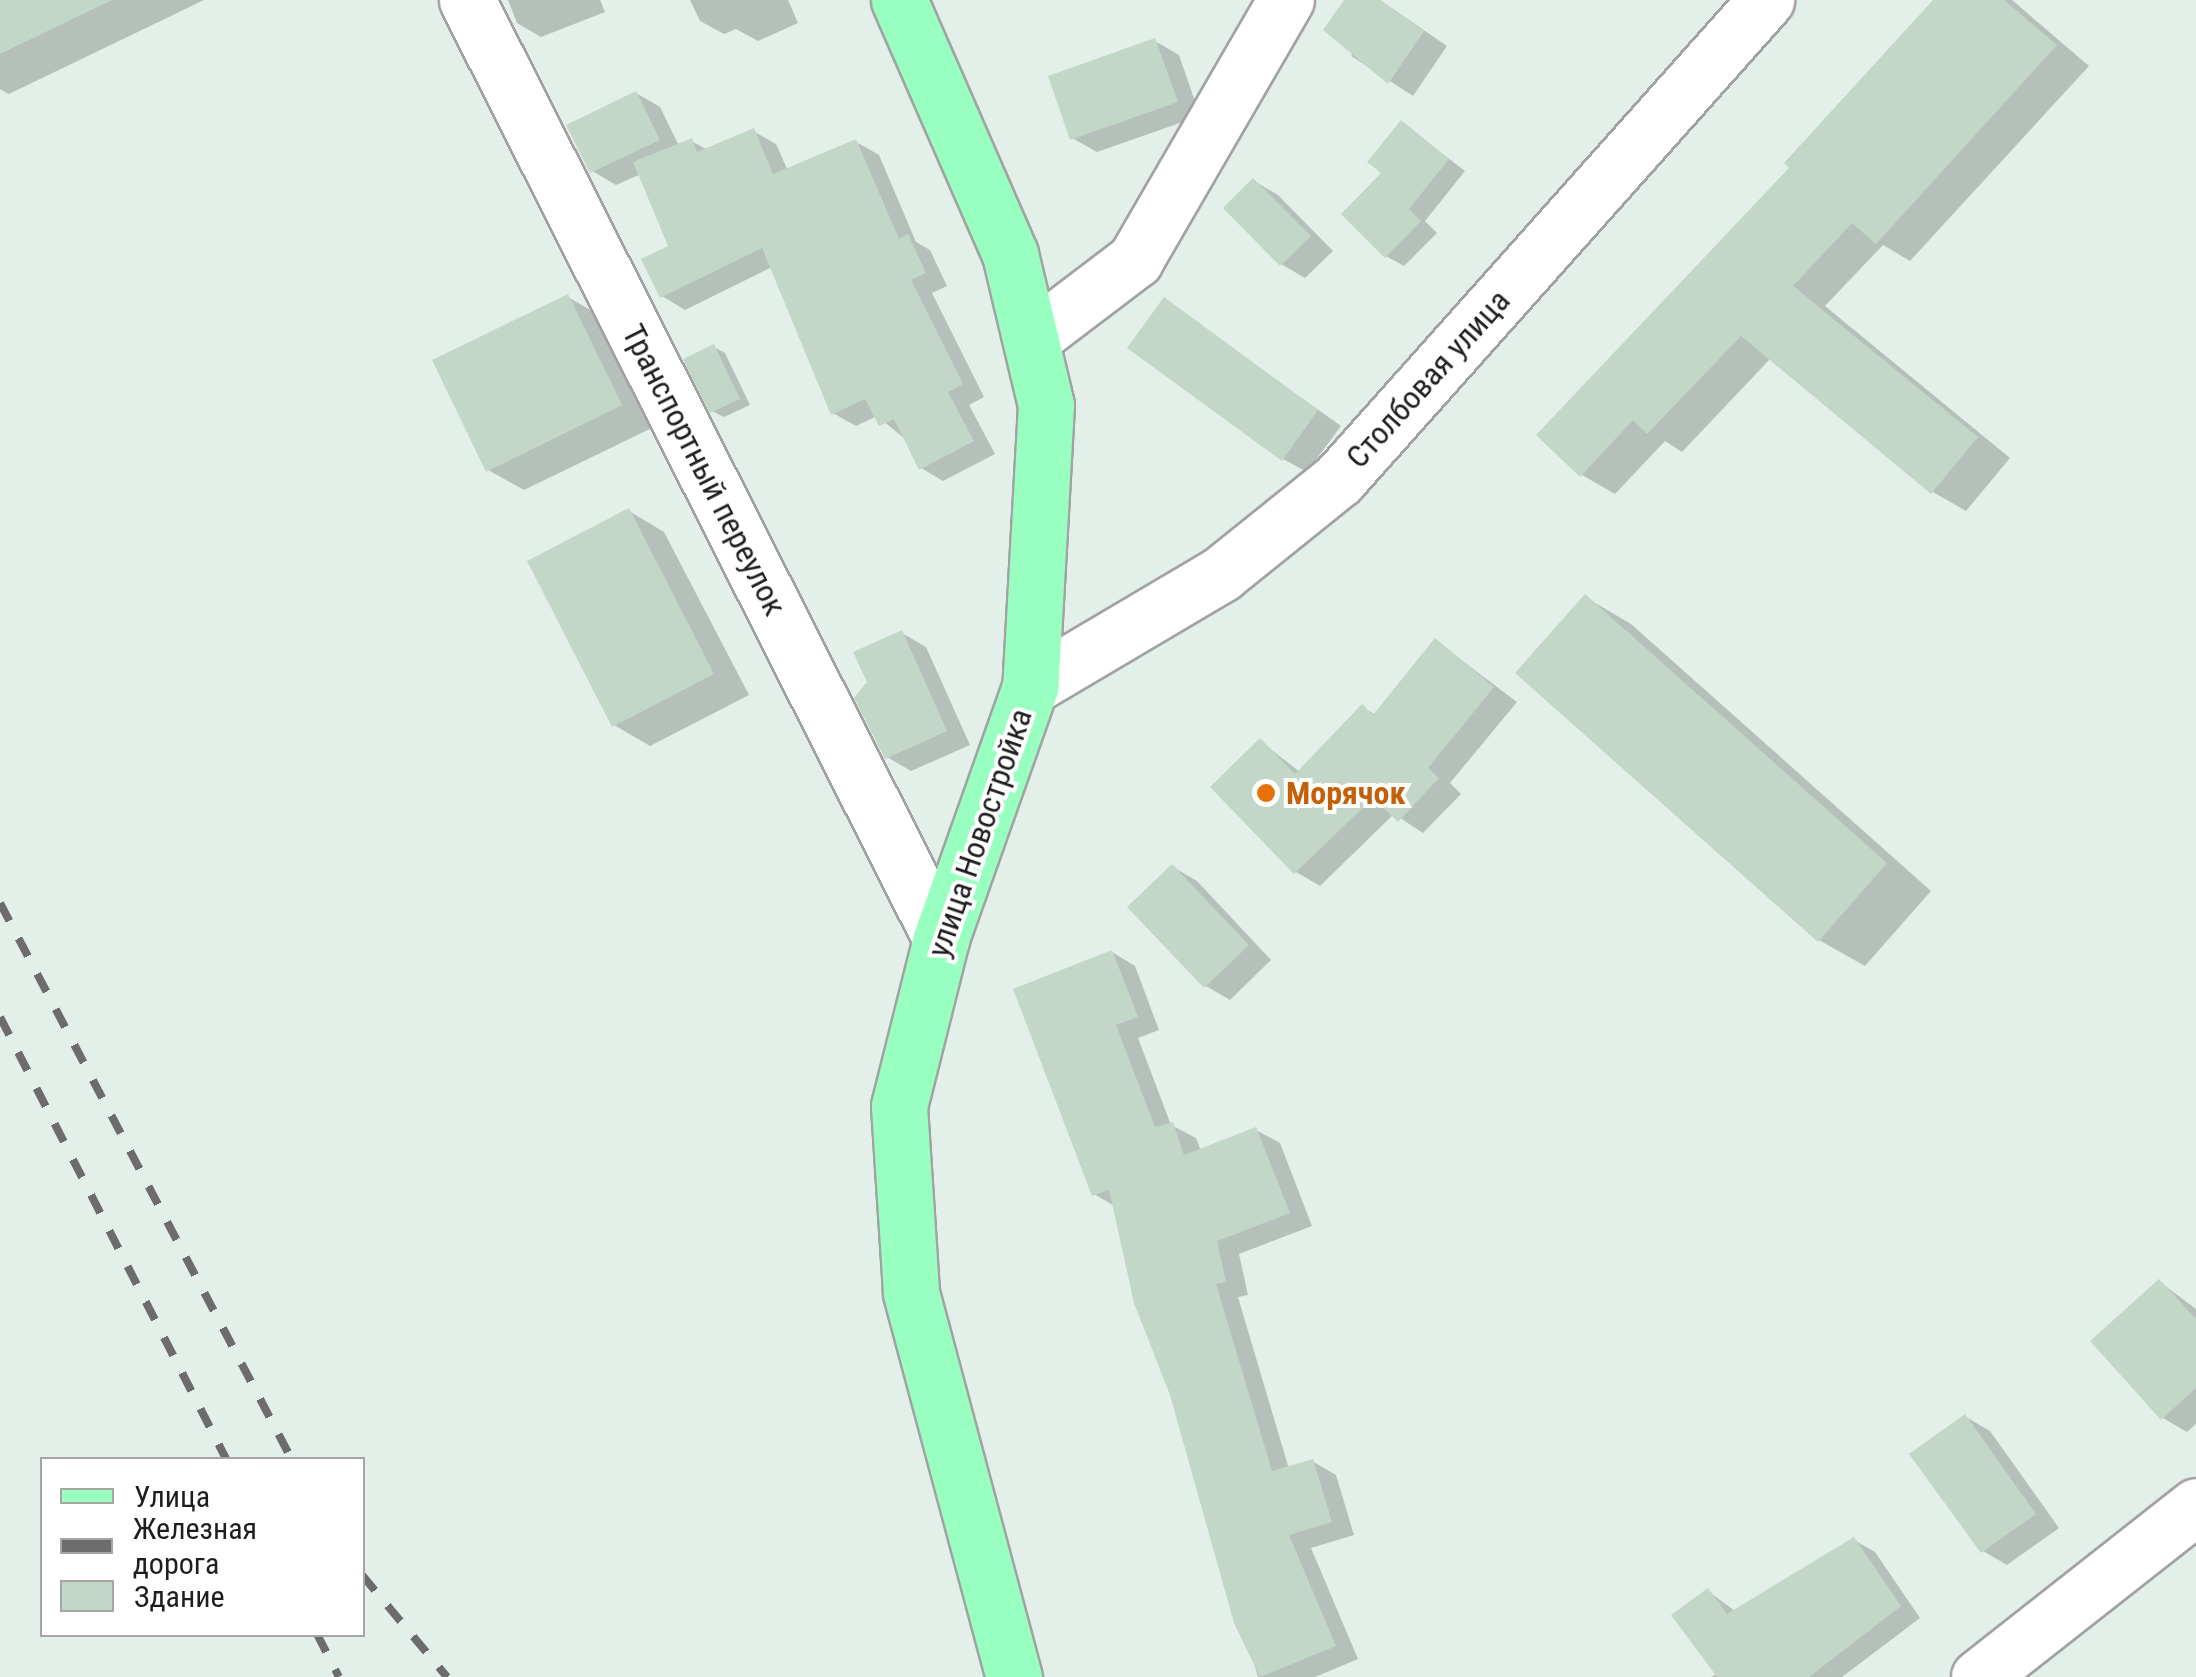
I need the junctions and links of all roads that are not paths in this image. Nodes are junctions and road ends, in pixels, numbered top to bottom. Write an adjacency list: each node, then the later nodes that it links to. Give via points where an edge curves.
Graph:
1 (467, 0): 7 (street, Транспортный переулок)
2 (899, 0): 5 (main road, улица Новостройка, via 1010,254)
3 (1286, 0): 5 (street, via 1136,260)
4 (1766, 0): 6 (street, Столбовая улица, via 1338,479 1221,574)
5 (1031, 340): 6 (main road, улица Новостройка, via 1046,405)
6 (1030, 687): 7 (main road, улица Новостройка)
7 (941, 939): 9 (main road, улица Новостройка, via 898,1106 912,1293)
8 (2196, 1506): 10 (street)
9 (1014, 1677)
10 (1980, 1677)

